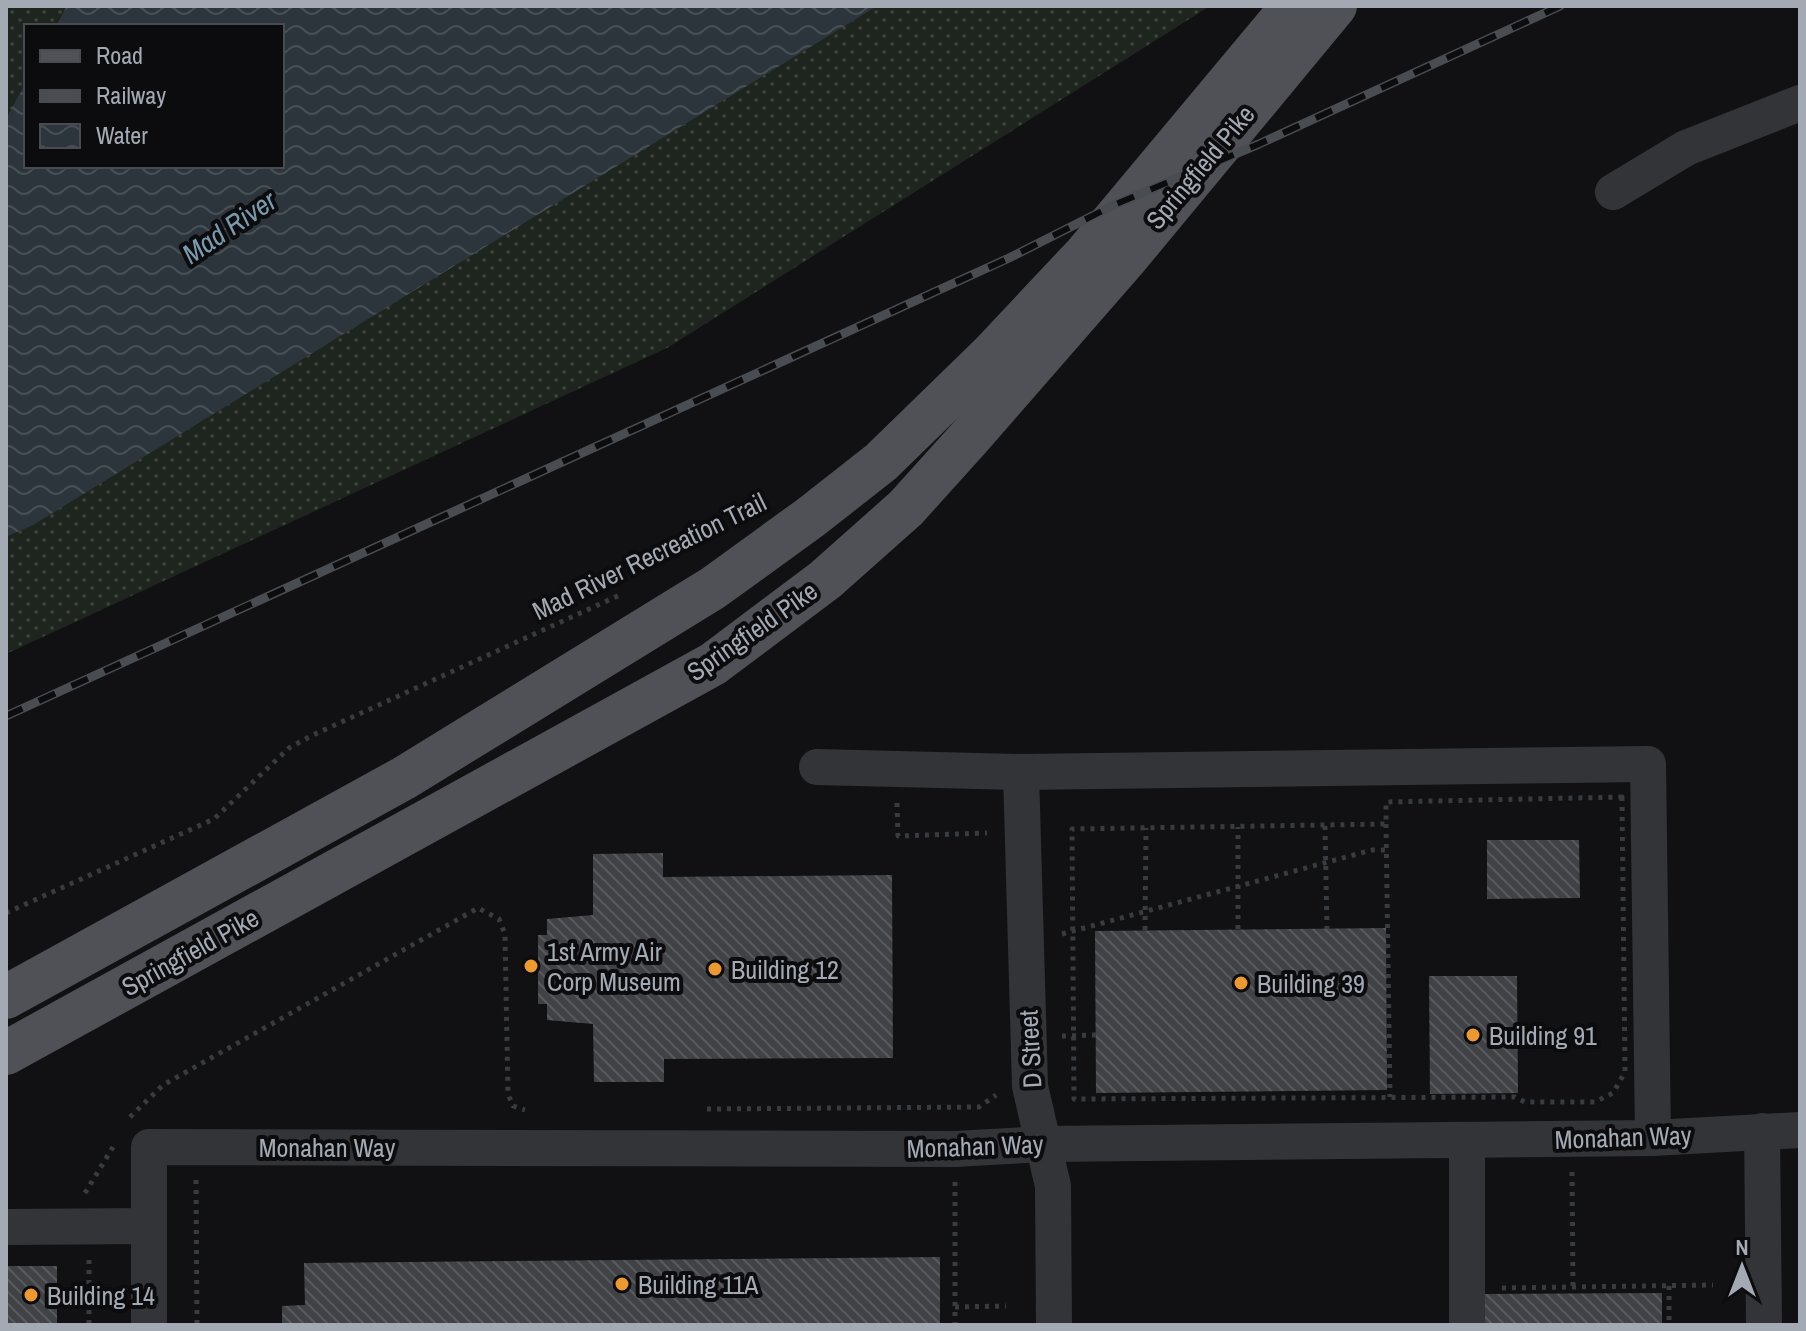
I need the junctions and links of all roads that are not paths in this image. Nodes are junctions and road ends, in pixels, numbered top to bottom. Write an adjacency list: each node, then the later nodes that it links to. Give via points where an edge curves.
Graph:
1 (1293, 6): 7 (main road, Springfield Pike, via 1085,255 930,418 881,462 713,588 404,778)
2 (1335, 6): 8 (main road, Springfield Pike, via 959,449 906,508 825,580 713,664)
3 (1800, 103): 4 (street, via 1686,148)
4 (1613, 192)
5 (817, 767): 6 (street)
6 (1021, 772): 11 (street, via 1648,764); 13 (street, D Street, via 1030,1086)
7 (6, 997)
8 (6, 1053)
9 (1800, 1130): 10 (street, Monahan Way)
10 (1762, 1131): 11 (street, Monahan Way); 19 (street)
11 (1653, 1138): 12 (street, Monahan Way)
12 (1467, 1140): 13 (street, Monahan Way); 18 (street)
13 (1044, 1144): 14 (street, Monahan Way, via 955,1149 130,1137); 17 (street, D Street, via 1053,1186)
14 (149, 1226): 15 (street); 16 (street)
15 (6, 1227)
16 (149, 1325)
17 (1054, 1325)
18 (1467, 1325)
19 (1764, 1325)

